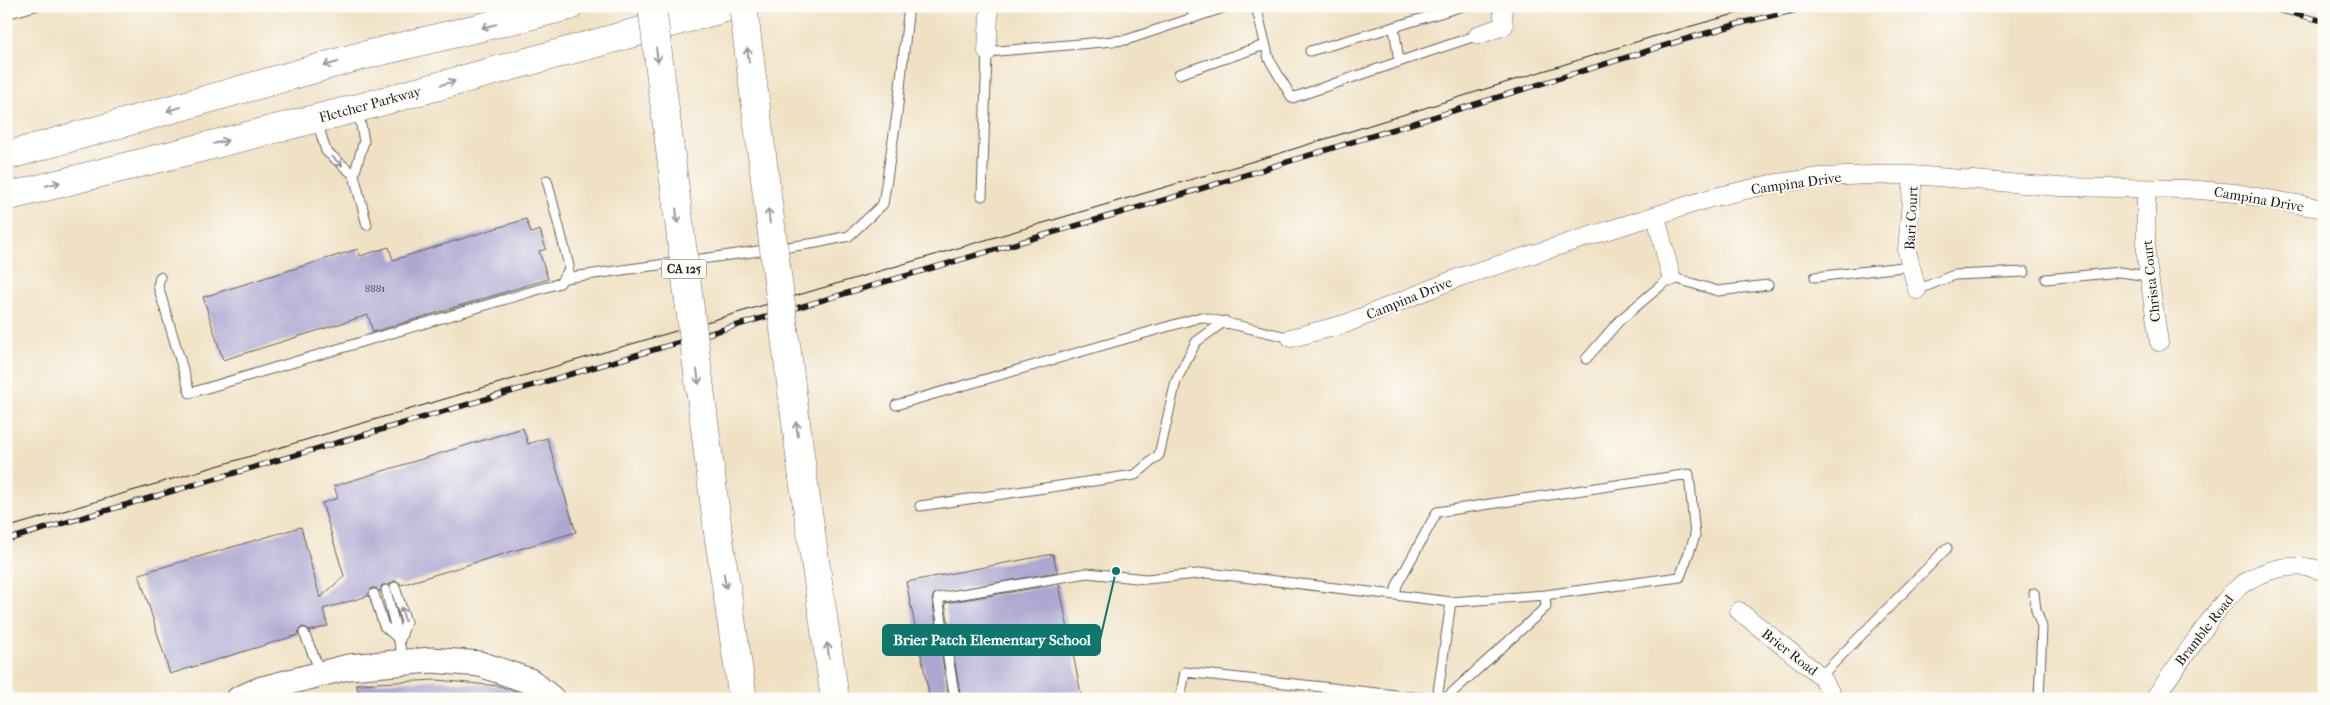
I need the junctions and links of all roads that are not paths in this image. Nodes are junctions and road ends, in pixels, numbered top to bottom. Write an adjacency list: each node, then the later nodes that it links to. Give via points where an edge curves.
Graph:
1 (35, 6): 12 (lane)
2 (570, 6): 24 (main road, one-way to 24, via 357,57)
3 (652, 6): 66 (main road, CA 125, one-way to 66, bridge, via 718,532)
4 (733, 6): 22 (main road, Fletcher Parkway, one-way to 4)
5 (743, 6): 67 (main road, one-way to 5, bridge, via 803,478)
6 (909, 6): 40 (lane, via 883,204 849,236)
7 (1191, 6): 14 (lane)
8 (1229, 6): 14 (lane)
9 (1256, 6): 17 (lane)
10 (1463, 6): 15 (lane)
11 (1502, 6): 16 (street, via 1504,26)
12 (6, 14)
13 (989, 16): 19 (street)
14 (1194, 18): 19 (lane, via 1126,40)
15 (1394, 28): 18 (lane); 20 (lane)
16 (1478, 35): 20 (lane)
17 (1265, 45): 20 (lane, via 1269,59 1292,98); 21 (lane)
18 (1310, 51)
19 (988, 52): 29 (lane)
20 (1399, 62)
21 (1179, 74)
22 (358, 108): 23 (main road, Fletcher Parkway); 25 (lane, via 364,142)
23 (317, 118): 25 (lane, one-way to 25, via 326,151); 30 (main road, Fletcher Parkway, one-way to 23)
24 (6, 156)
25 (354, 175): 33 (lane)
26 (1913, 175): 28 (street, Campina Drive, via 2059,188); 32 (street, Campina Drive, via 1821,177 1771,184 1711,198); 34 (street, Bari Court, via 1907,252)
27 (546, 180): 40 (lane, via 569,266)
28 (2146, 190): 31 (street, Campina Drive, via 2236,193); 36 (street, Christa Court)
29 (982, 196)
30 (6, 197)
31 (2324, 209)
32 (1656, 216): 38 (street); 45 (street, Campina Drive, via 1460,277 1345,324)
33 (367, 225)
34 (1911, 266): 39 (lane); 43 (street, Bari Court)
35 (2025, 272): 43 (lane, via 1954,276)
36 (2148, 276): 41 (lane, via 2120,272); 46 (street, Christa Court)
37 (160, 277): 40 (lane, via 158,286 190,393 560,283)
38 (1671, 277): 42 (lane, via 1718,291); 47 (lane, via 1620,320)
39 (1815, 277)
40 (564, 278)
41 (2046, 279)
42 (1768, 285)
43 (1917, 290)
44 (1225, 321): 45 (lane); 48 (lane, via 1201,318); 49 (lane, via 1196,342 1176,381 1159,455 1135,475)
45 (1291, 338)
46 (2159, 342)
47 (1586, 359)
48 (896, 404)
49 (920, 506)
50 (1947, 548): 63 (lane)
51 (2324, 572): 75 (street, Bramble Road, via 2305,567 2278,569 2241,585 2221,605)
52 (396, 587): 61 (lane, one-way to 52, via 406,622)
53 (386, 590): 61 (lane)
54 (2034, 593): 74 (lane, via 2042,628)
55 (374, 594): 61 (lane, via 384,626)
56 (1395, 595): 57 (lane, via 1397,585 1436,512 1689,474 1695,536 1680,577); 58 (lane); 68 (lane, via 1208,573 1146,579 1087,573 938,598)
57 (1545, 595): 58 (lane); 72 (lane, via 1546,607)
58 (1451, 602): 71 (lane)
59 (1739, 611): 63 (street, Brier Road)
60 (304, 633): 62 (lane)
61 (402, 651): 62 (street); 65 (street, via 432,660 480,664 530,681)
62 (321, 674): 64 (street, via 262,689)
63 (1821, 676): 73 (street, Brier Road)
64 (240, 699)
65 (552, 699)
66 (743, 699)
67 (835, 699)
68 (955, 699)
69 (1180, 699): 70 (lane, via 1185,672)
70 (1432, 699)
71 (1438, 699)
72 (1445, 699)
73 (1834, 699)
74 (2039, 699)
75 (2154, 699)

